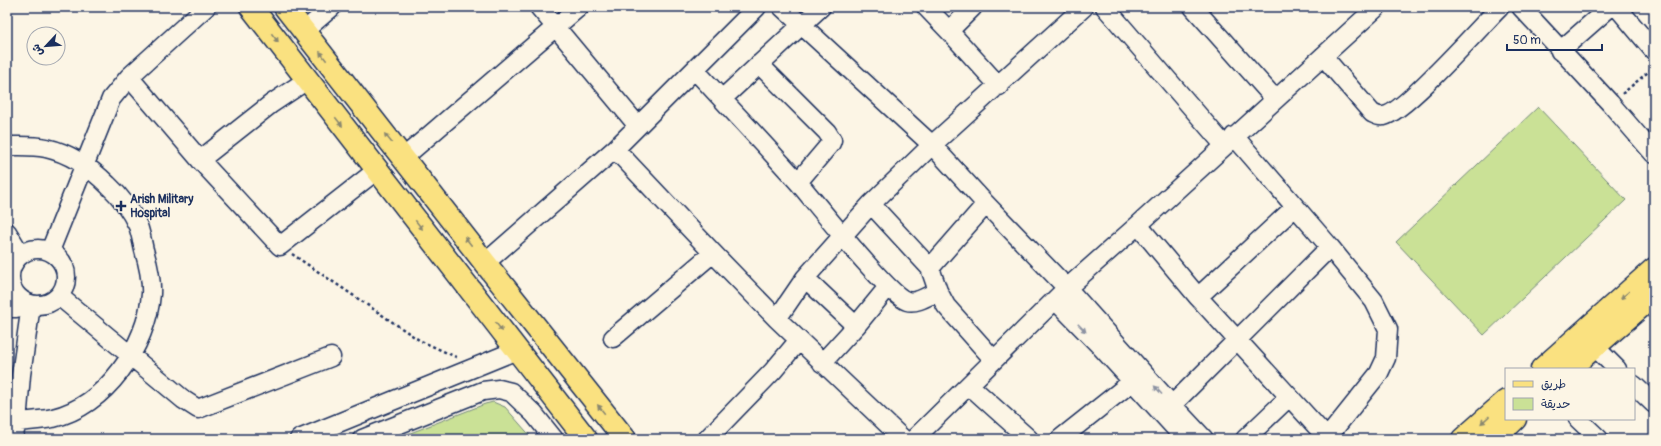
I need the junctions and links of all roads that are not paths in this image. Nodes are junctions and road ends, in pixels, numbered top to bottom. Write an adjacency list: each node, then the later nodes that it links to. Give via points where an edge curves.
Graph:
1 (206, 7): 29 (street)
2 (251, 7): 30 (main road, one-way to 30)
3 (285, 7): 22 (main road)
4 (332, 7): 22 (street)
5 (539, 7): 21 (street)
6 (579, 7): 21 (street)
7 (757, 7): 28 (street)
8 (782, 7): 20 (street)
9 (821, 7): 20 (street)
10 (926, 7): 23 (street)
11 (973, 7): 23 (street)
12 (1105, 7): 37 (street)
13 (1193, 7): 34 (street)
14 (1377, 7): 26 (street)
15 (1500, 7): 26 (street, via 1424,86 1402,106 1385,116 1372,113)
16 (1521, 7): 24 (street)
17 (1610, 7): 24 (street)
18 (1618, 7): 25 (street)
19 (1074, 10): 31 (street)
20 (801, 25): 27 (street); 38 (street)
21 (556, 27): 36 (street); 42 (street)
22 (304, 31): 32 (main road, one-way to 22)
23 (949, 31): 31 (street)
24 (1560, 51): 41 (street)
25 (1654, 51)
26 (1323, 56): 34 (street)
27 (759, 64): 33 (street); 46 (street, via 786,89 832,140)
28 (695, 70): 33 (street); 36 (street)
29 (129, 77): 43 (street); 44 (street, via 111,100)
30 (307, 80): 35 (main road); 43 (street, via 271,104)
31 (999, 86): 38 (street)
32 (347, 87): 35 (main road); 42 (main road, one-way to 32)
33 (722, 99): 46 (street)
34 (1275, 99): 37 (street)
35 (325, 104): 45 (main road, one-way to 45)
36 (638, 126): 40 (street)
37 (1229, 141): 49 (street); 50 (street)
38 (932, 145): 47 (street); 48 (street)
39 (7, 146): 44 (street, via 46,148 60,152)
40 (615, 149): 55 (street); 57 (street)
41 (1654, 154)
42 (403, 158): 57 (main road, one-way to 42)
43 (200, 160): 45 (street, via 280,246)
44 (84, 165): 54 (street); 77 (street, via 116,192 128,209 138,226 146,255 151,294 146,320)
45 (377, 170): 76 (main road, one-way to 76)
46 (798, 182): 52 (street)
47 (871, 204): 52 (street); 58 (street)
48 (986, 204): 58 (street); 62 (street)
49 (1294, 208): 53 (street); 66 (street)
50 (1138, 226): 62 (street); 66 (street)
51 (7, 232): 56 (street)
52 (842, 235): 60 (street); 61 (street)
53 (1330, 247): 74 (street); 94 (street, via 1374,301 1388,329 1388,344 1386,358 1379,374)
54 (50, 251): 56 (street, via 35,249); 65 (street, via 60,260 66,272 65,285)
55 (713, 253): 70 (street); 72 (street)
56 (14, 256): 68 (street, via 10,278 12,287 16,295)
57 (485, 263): 100 (main road, one-way to 57)
58 (930, 268): 63 (street)
59 (1654, 269): 81 (main road, one-way to 81)
60 (805, 278): 70 (street); 71 (street)
61 (888, 287): 63 (street, via 906,301 920,299); 71 (street)
62 (1067, 288): 67 (street); 90 (street, one-way to 62)
63 (938, 291): 79 (street, via 950,310)
64 (1654, 295): 75 (main road)
65 (59, 296): 68 (street, via 46,304); 77 (street)
66 (1198, 297): 74 (street)
67 (1055, 300): 79 (street); 84 (street, one-way to 84)
68 (31, 305): 69 (street); 93 (street)
69 (7, 308)
70 (777, 319): 73 (street)
71 (856, 326): 80 (street)
72 (613, 338)
73 (799, 340): 80 (street); 101 (street, via 773,371)
74 (1237, 341): 87 (street); 90 (street)
75 (1595, 347): 82 (main road); 83 (street)
76 (517, 350): 96 (street); 99 (main road)
77 (132, 356): 78 (street, via 198,409); 93 (street, via 115,377 88,402 54,417)
78 (331, 357)
79 (994, 360): 85 (street)
80 (822, 363): 102 (street)
81 (1543, 368)
82 (1570, 368)
83 (1616, 368)
84 (1133, 381): 105 (street); 106 (street)
85 (969, 385): 103 (street); 104 (street)
86 (1635, 386): 89 (street)
87 (1289, 397): 94 (street); 108 (street)
88 (1505, 402): 109 (main road, one-way to 109)
89 (1654, 404)
90 (1172, 405): 107 (street)
91 (1514, 420): 110 (main road)
92 (1579, 420): 111 (street)
93 (17, 422): 95 (street)
94 (1327, 438)
95 (12, 439)
96 (299, 439)
97 (362, 439): 98 (street, via 483,391 499,389 511,392 534,414)
98 (554, 439)
99 (586, 439)
100 (625, 439)
101 (707, 439)
102 (903, 439)
103 (914, 439)
104 (1029, 439)
105 (1060, 439)
106 (1185, 439)
107 (1204, 439)
108 (1245, 439)
109 (1463, 439)
110 (1494, 439)
111 (1600, 439)

